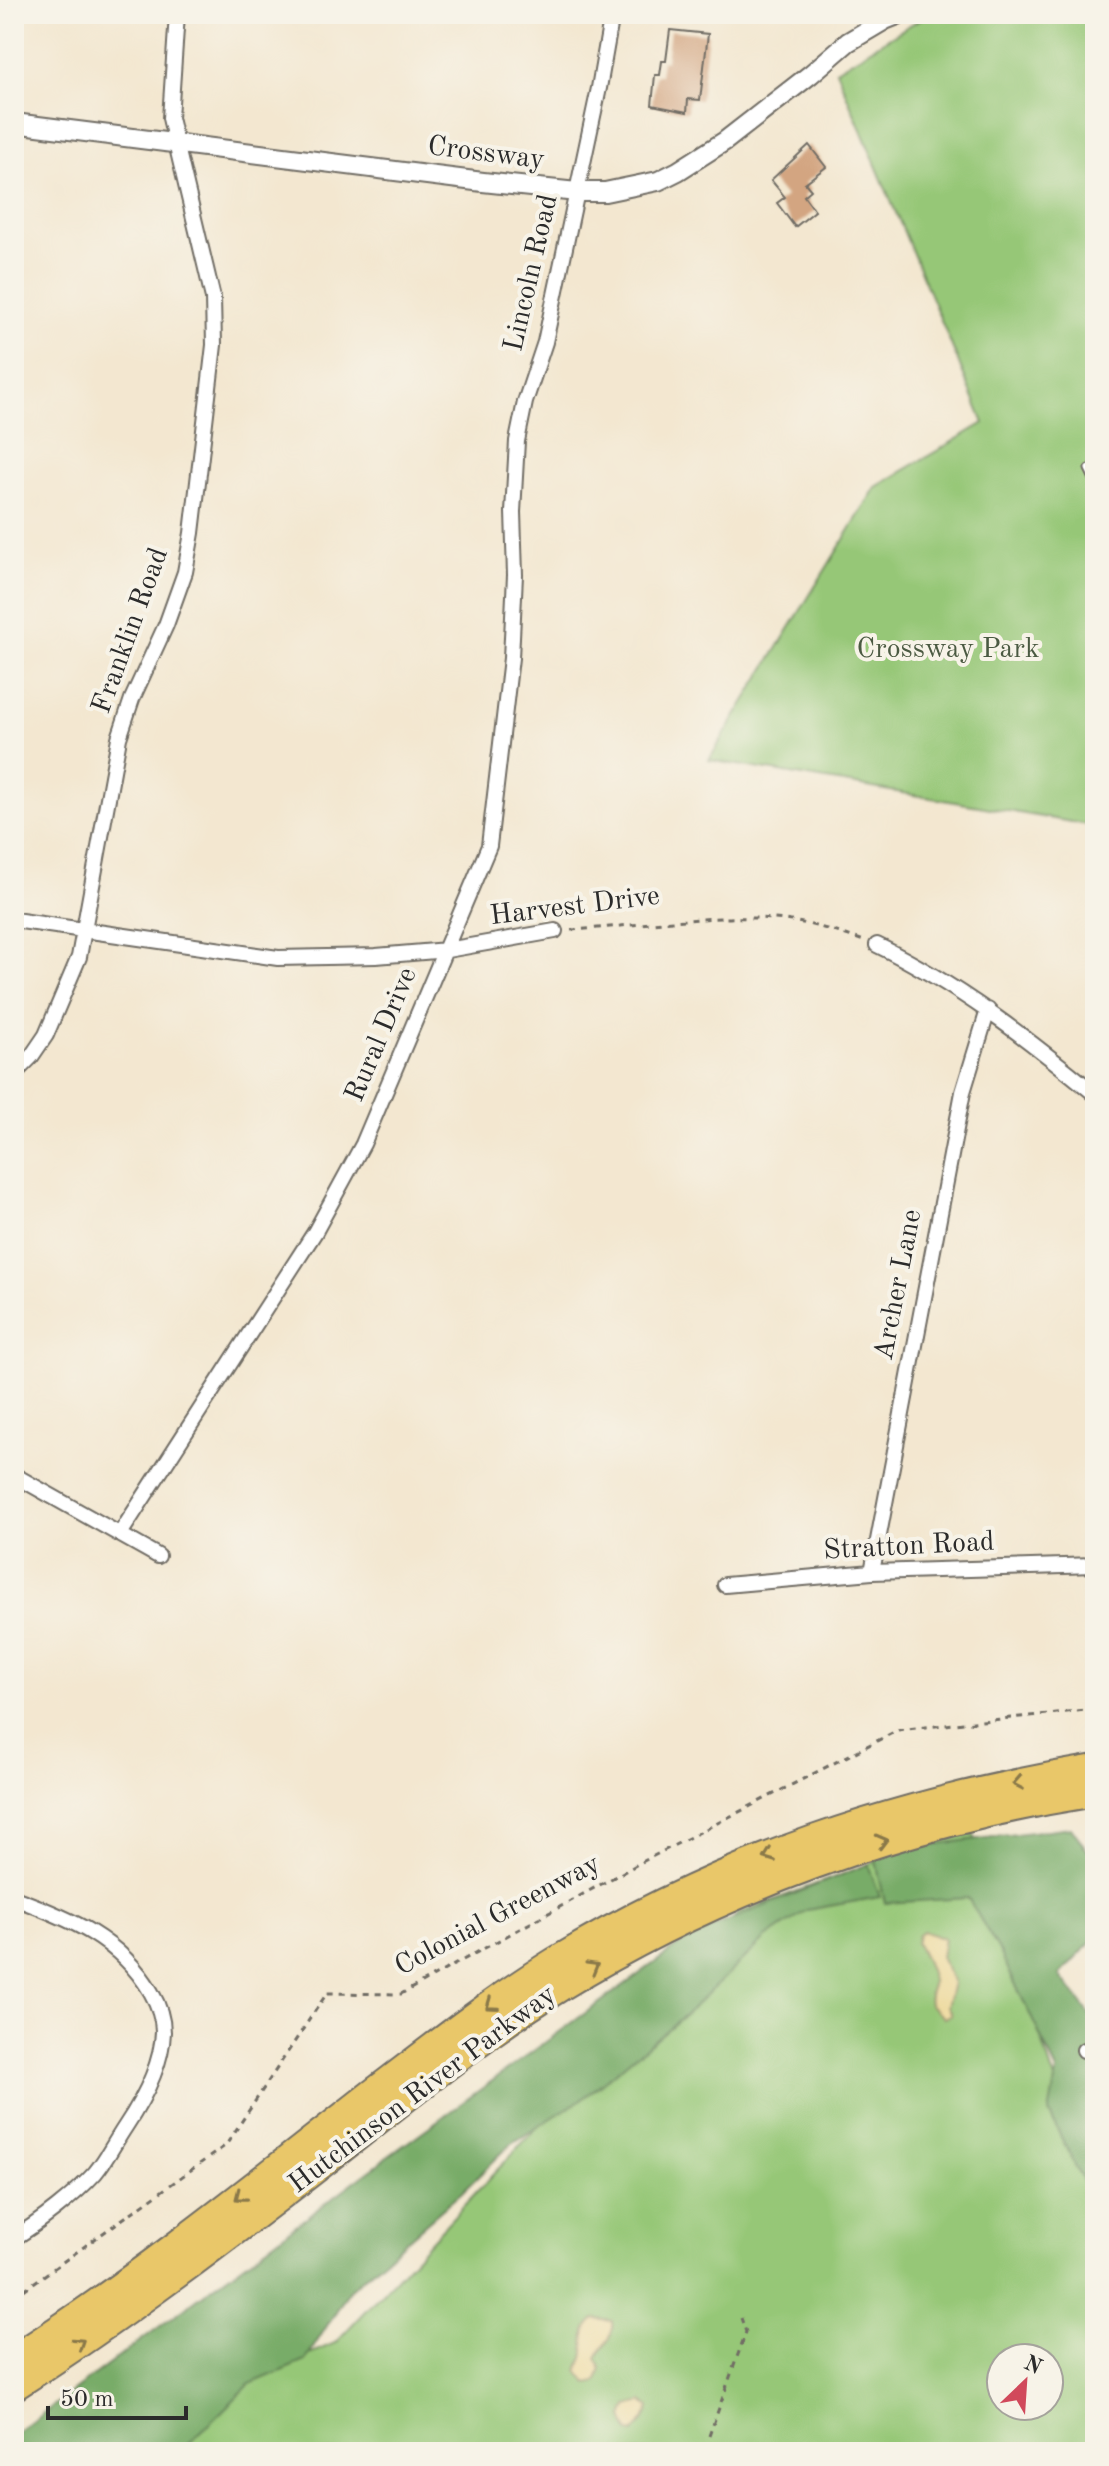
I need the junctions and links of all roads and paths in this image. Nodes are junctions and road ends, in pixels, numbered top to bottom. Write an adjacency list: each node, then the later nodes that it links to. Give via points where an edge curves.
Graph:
1 (177, 14): 5 (street, Franklin Road, via 170,118)
2 (612, 14): 6 (street, Lincoln Road)
3 (900, 14): 6 (street, Crossway, via 848,42 725,141 678,171 658,181)
4 (14, 123): 5 (street, Crossway)
5 (175, 142): 6 (street, Crossway); 11 (street, Franklin Road, via 213,298 214,345 194,518 185,572 119,738)
6 (577, 192): 9 (street, Lincoln Road, via 545,342 525,402)
7 (1095, 467): 8 (lane, via 1089,469)
8 (1095, 481)
9 (514, 496): 14 (street, Rural Drive, via 511,658 489,846)
10 (14, 920): 11 (street, Harvest Drive)
11 (83, 931): 14 (street, Harvest Drive, via 278,958); 16 (street, Franklin Road, via 79,957 46,1035)
12 (555, 931): 13 (path, Harvest Drive, via 719,918 777,919); 14 (street, Harvest Drive)
13 (877, 945): 15 (street)
14 (447, 950): 19 (street, Rural Drive, via 363,1144 315,1232)
15 (988, 1010): 17 (street); 22 (street, Archer Lane, via 963,1092)
16 (14, 1074)
17 (1095, 1094)
18 (14, 1475): 19 (street)
19 (120, 1534): 20 (street)
20 (158, 1556)
21 (1095, 1565): 22 (street, Stratton Road)
22 (872, 1572): 23 (street, Stratton Road)
23 (725, 1585)
24 (1095, 1709): 29 (path, Colonial Greenway, via 898,1730 401,1994 327,1993 226,2145)
25 (1095, 1769): 31 (highway, Hutchinson River Parkway, one-way to 31, via 997,1787 867,1821 736,1869 613,1929 500,1999 157,2260)
26 (1095, 1792): 32 (highway, Hutchinson River Parkway, one-way to 26, via 173,2278 505,2022 621,1951 740,1892 868,1844)
27 (14, 1898): 28 (street, via 65,1917 124,1955 158,2004 163,2029 160,2055 136,2110 95,2172)
28 (14, 2238)
29 (14, 2297)
30 (741, 2318): 33 (path, via 746,2332)
31 (14, 2359)
32 (14, 2386)
33 (709, 2436)

